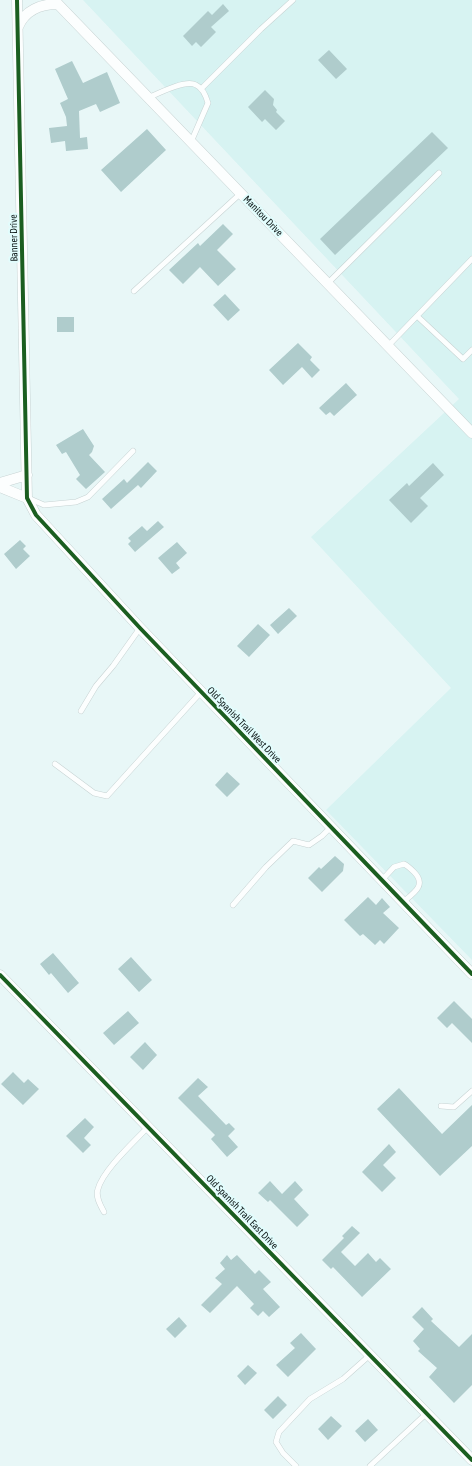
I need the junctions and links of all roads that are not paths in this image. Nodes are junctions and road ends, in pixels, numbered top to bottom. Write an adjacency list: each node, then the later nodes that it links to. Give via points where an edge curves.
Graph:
1 (17, 0): 4 (street, Banner Drive)
2 (293, 0): 5 (lane)
3 (56, 2): 4 (street, via 36,7 27,14); 6 (street, Manitou Drive)
4 (18, 27): 18 (street, Banner Drive)
5 (201, 89): 6 (lane, via 186,83); 7 (lane, via 208,103)
6 (148, 98): 7 (street, Manitou Drive)
7 (191, 142): 9 (street, Manitou Drive)
8 (439, 173): 11 (lane)
9 (240, 193): 11 (street, Manitou Drive); 12 (lane)
10 (472, 259): 13 (lane)
11 (328, 283): 14 (street, Manitou Drive)
12 (134, 291)
13 (417, 316): 14 (lane); 15 (lane, via 463,359)
14 (388, 346): 16 (street, Manitou Drive)
15 (472, 350)
16 (472, 433)
17 (133, 451): 21 (lane, via 88,497 76,502 44,505)
18 (27, 475): 19 (street); 21 (street, Old Spanish Trail West Drive)
19 (0, 483)
20 (0, 487): 21 (street)
21 (27, 498): 22 (street, Old Spanish Trail West Drive, via 36,515)
22 (140, 628): 23 (street, Old Spanish Trail West Drive); 24 (lane, via 96,686)
23 (201, 692): 25 (lane, via 107,796 94,793); 26 (street, Old Spanish Trail West Drive)
24 (81, 711)
25 (55, 764)
26 (331, 827): 27 (street, Old Spanish Trail West Drive); 29 (lane, via 309,845 293,841 266,866)
27 (382, 880): 28 (street, Old Spanish Trail West Drive); 28 (lane, via 394,867 404,864 418,876 419,887)
28 (403, 902): 30 (street, Old Spanish Trail West Drive)
29 (233, 905)
30 (472, 974)
31 (0, 975): 34 (street, Old Spanish Trail East Drive)
32 (472, 1091): 33 (lane, via 454,1107)
33 (441, 1106)
34 (148, 1127): 35 (lane, via 106,1174 97,1190 98,1200); 36 (street, Old Spanish Trail East Drive)
35 (104, 1212)
36 (370, 1355): 37 (street, Old Spanish Trail East Drive); 39 (lane, via 343,1379 310,1399 279,1432 276,1442 283,1454)
37 (427, 1414): 38 (street, Old Spanish Trail East Drive); 40 (lane)
38 (472, 1460)
39 (296, 1466)
40 (370, 1466)

